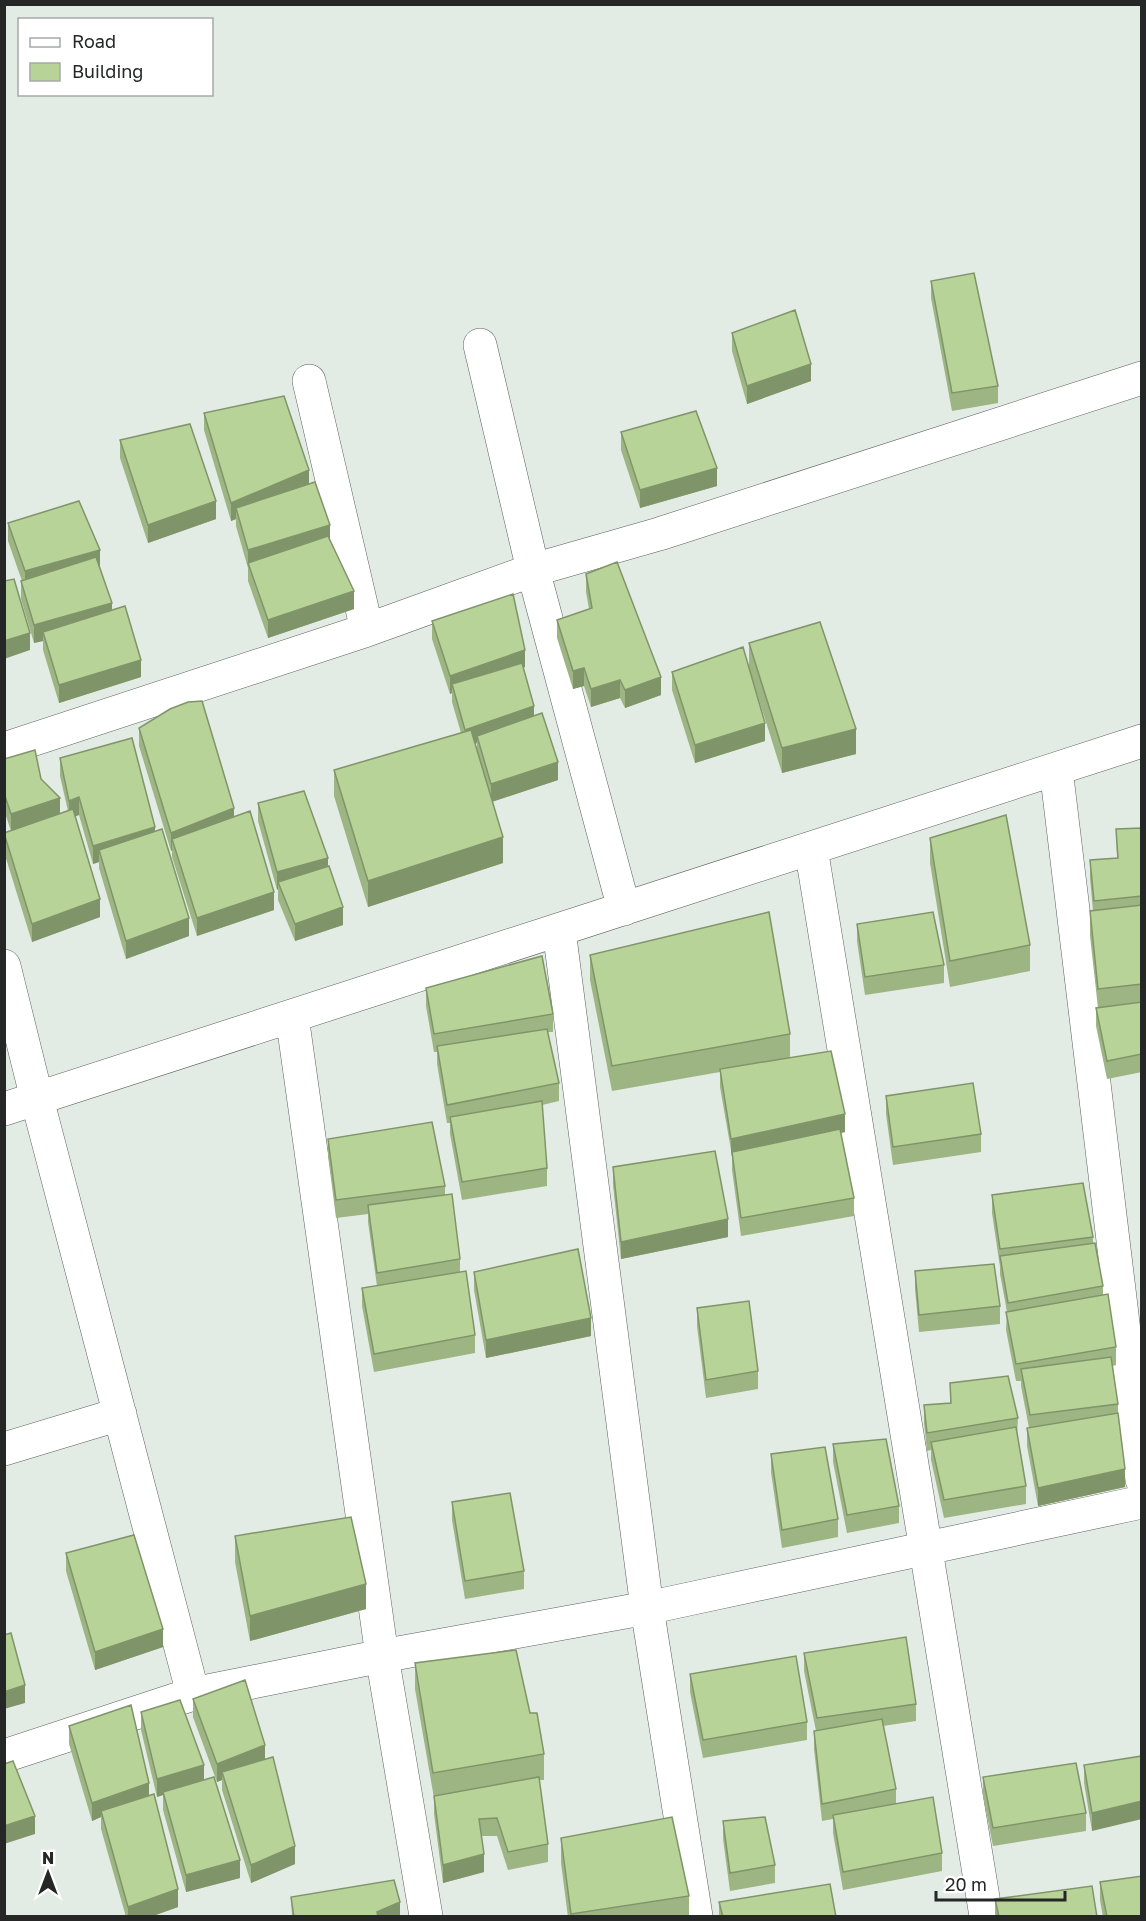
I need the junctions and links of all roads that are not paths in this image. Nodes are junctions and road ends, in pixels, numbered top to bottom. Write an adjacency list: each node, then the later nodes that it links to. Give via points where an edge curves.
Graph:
1 (480, 345): 4 (street)
2 (1142, 378): 4 (street, via 659,534)
3 (309, 381): 5 (street)
4 (533, 570): 5 (street); 10 (street)
5 (367, 630): 7 (street)
6 (1142, 741): 8 (street)
7 (4, 749)
8 (1056, 769): 9 (street); 18 (street)
9 (812, 848): 10 (street); 20 (street)
10 (624, 909): 11 (street)
11 (559, 930): 13 (street); 21 (street)
12 (4, 966): 14 (street)
13 (292, 1016): 14 (street); 22 (street)
14 (37, 1099): 15 (street); 16 (street)
15 (4, 1109)
16 (120, 1414): 17 (street); 23 (street)
17 (4, 1449)
18 (1142, 1480)
19 (1142, 1502): 20 (street)
20 (925, 1547): 21 (street); 27 (street)
21 (646, 1608): 22 (street); 26 (street)
22 (382, 1656): 23 (street); 25 (street)
23 (193, 1694): 24 (street)
24 (4, 1756)
25 (426, 1917)
26 (696, 1917)
27 (986, 1917)

